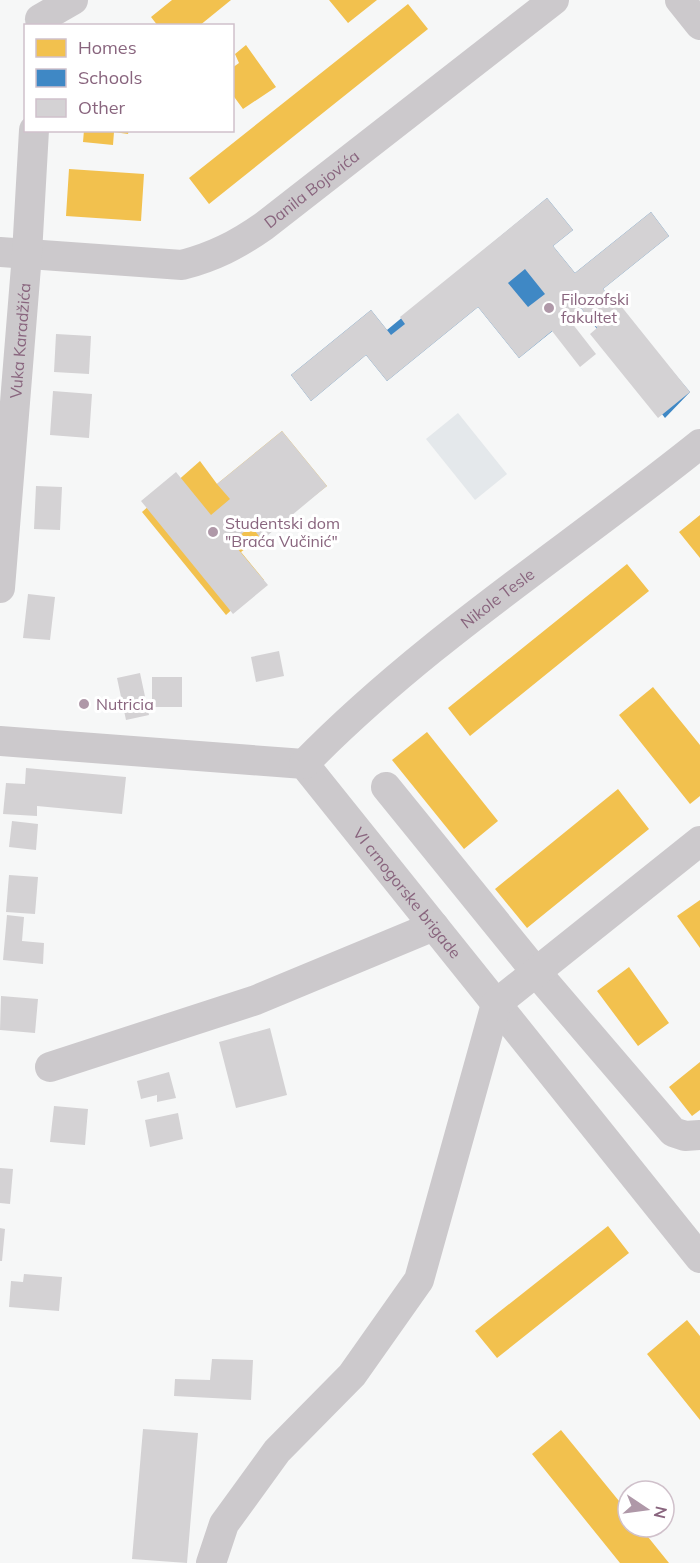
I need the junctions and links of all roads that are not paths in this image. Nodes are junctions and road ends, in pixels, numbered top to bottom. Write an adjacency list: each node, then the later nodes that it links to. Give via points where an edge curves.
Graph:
1 (73, 0): 4 (street)
2 (554, 0): 7 (street, Danila Bojovića, via 264,226 219,254 182,265)
3 (680, 0): 5 (street)
4 (40, 15)
5 (700, 25)
6 (34, 132): 7 (street, Vuka Karadžića)
7 (14, 253): 9 (street, Vuka Karadžića)
8 (697, 452): 11 (street, Nikole Tesle, via 425,653)
9 (0, 588)
10 (0, 741): 11 (street)
11 (304, 764): 14 (street, VI crnogorske brigade)
12 (386, 787): 15 (street)
13 (700, 841): 15 (street)
14 (434, 926): 16 (street, VI crnogorske brigade); 17 (street, via 256,1000)
15 (536, 972): 16 (street); 18 (street, via 674,1132)
16 (496, 1004): 19 (street, VI crnogorske brigade); 20 (street, via 419,1280 351,1375 276,1451 224,1524)
17 (50, 1067)
18 (700, 1135)
19 (700, 1256)
20 (210, 1563)

